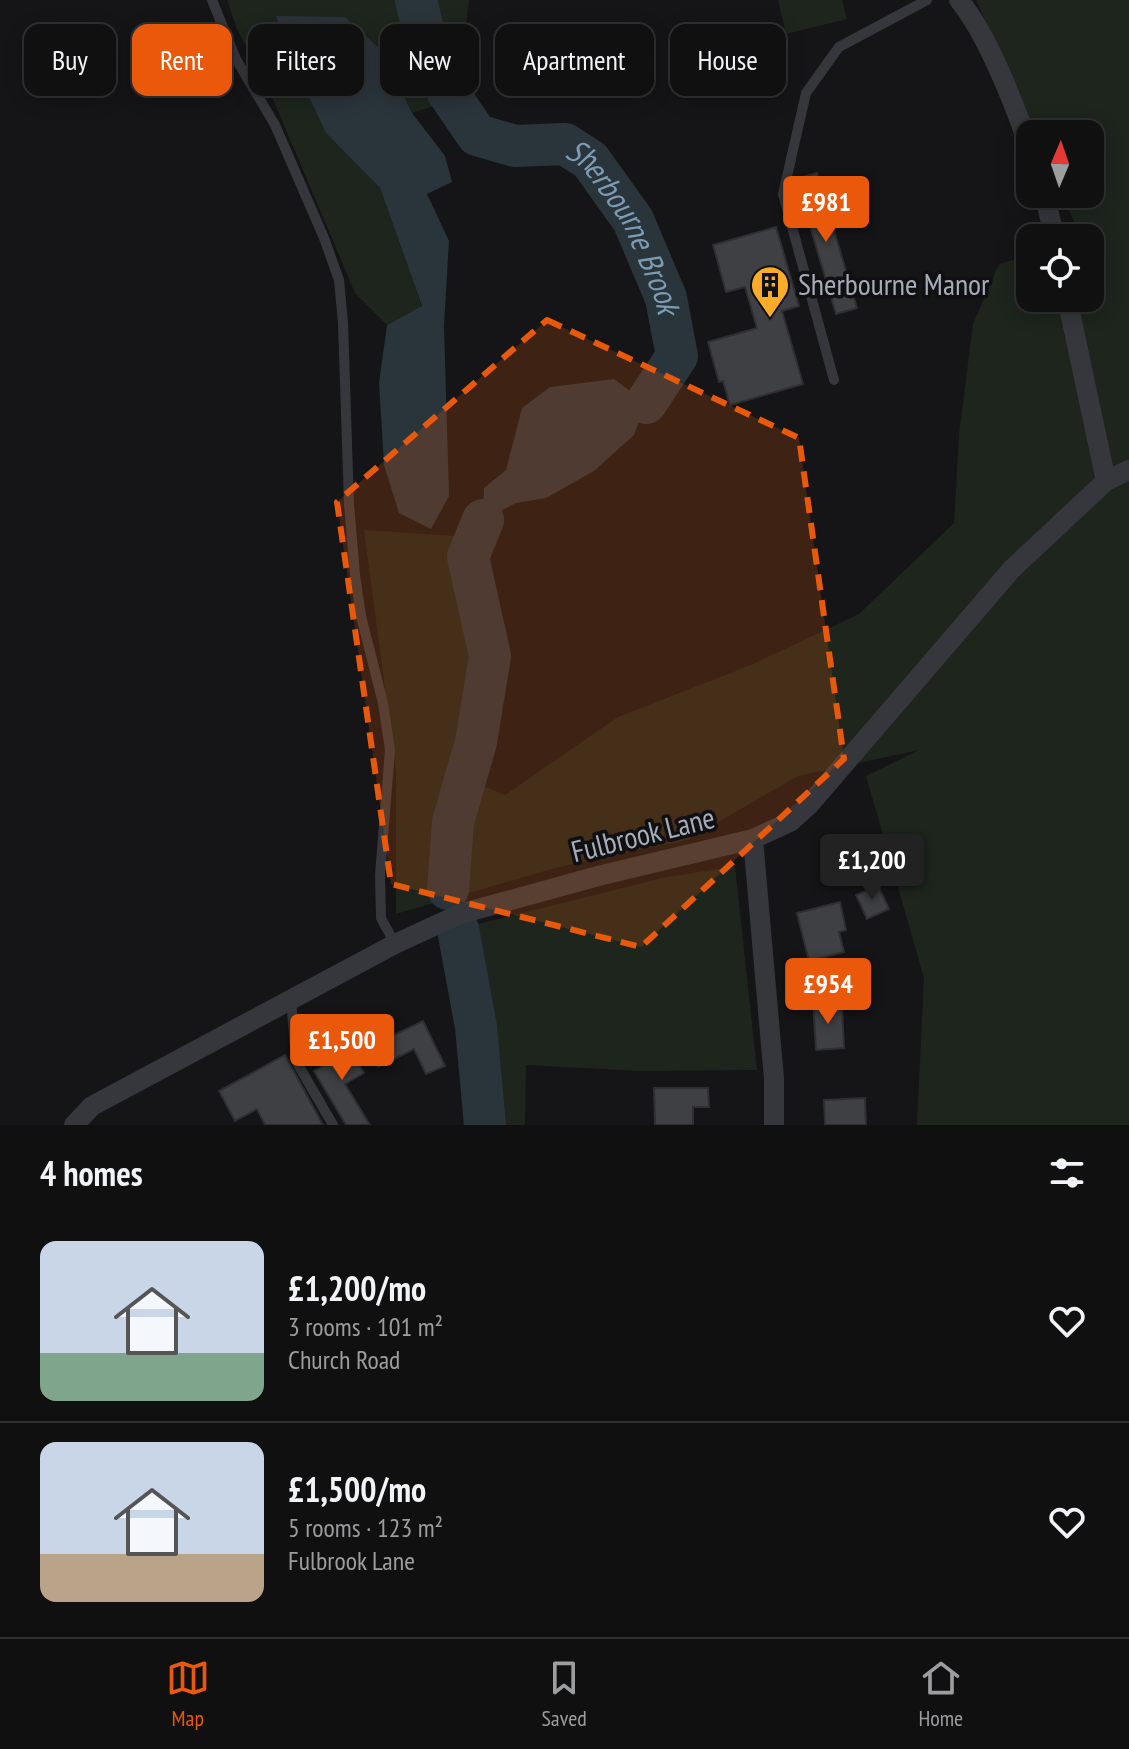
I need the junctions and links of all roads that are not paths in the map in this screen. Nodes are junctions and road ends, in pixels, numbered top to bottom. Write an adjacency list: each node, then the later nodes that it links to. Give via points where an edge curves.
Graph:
1 (212, 0): 10 (lane, via 236,59 275,125 339,280 356,586 390,750 381,918)
2 (927, 0): 6 (lane, via 839,47 806,93 783,194)
3 (959, 0): 4 (street, via 972,15)
4 (1020, 120)
5 (1070, 312): 8 (street)
6 (834, 380)
7 (1129, 470): 8 (street, Fulbrook Lane)
8 (1106, 481): 9 (street, Fulbrook Lane, via 1012,569 809,805 790,822)
9 (753, 839): 10 (street, Fulbrook Lane, via 460,914); 14 (street)
10 (395, 944): 11 (street, Fulbrook Lane)
11 (291, 999): 12 (street, Fulbrook Lane, via 92,1106); 13 (lane, via 296,1061)
12 (74, 1125)
13 (333, 1125)
14 (774, 1125)

